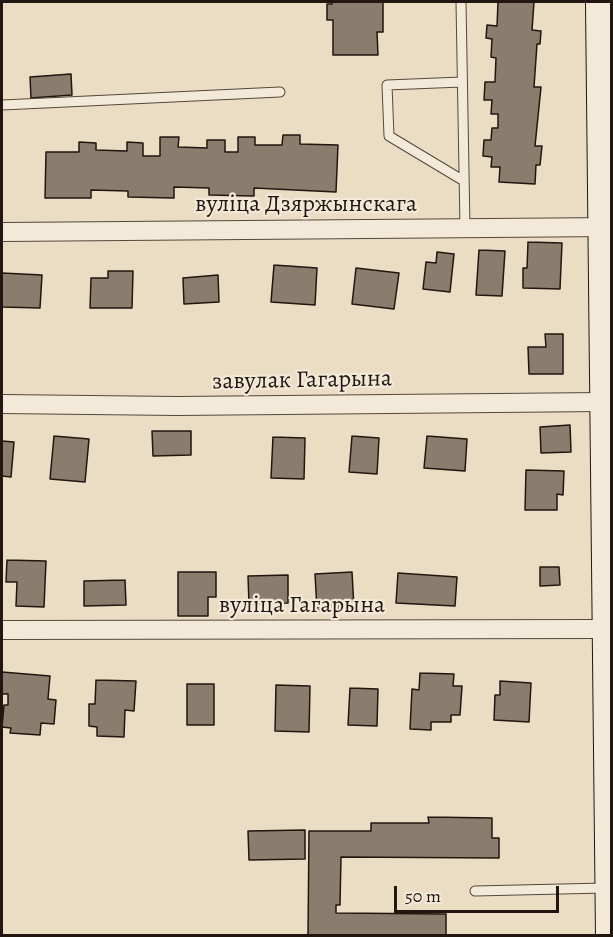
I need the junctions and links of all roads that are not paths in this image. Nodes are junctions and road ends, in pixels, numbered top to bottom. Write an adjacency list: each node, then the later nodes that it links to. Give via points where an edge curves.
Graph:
1 (461, 2): 3 (lane)
2 (598, 2): 7 (main road)
3 (462, 82): 6 (lane); 6 (lane, via 387,85 389,136)
4 (280, 92): 5 (lane)
5 (2, 105)
6 (464, 181): 8 (lane)
7 (607, 227): 8 (street, вуліца Дзяржынскага); 10 (main road)
8 (465, 228): 9 (street, вуліца Дзяржынскага)
9 (2, 232)
10 (602, 402): 11 (street, завулак Гагарына); 12 (main road)
11 (2, 404)
12 (607, 502): 13 (main road)
13 (603, 629): 14 (street, вуліца Гагарына); 15 (main road)
14 (2, 630)
15 (608, 888): 16 (lane); 17 (main road)
16 (475, 891)
17 (609, 936)

